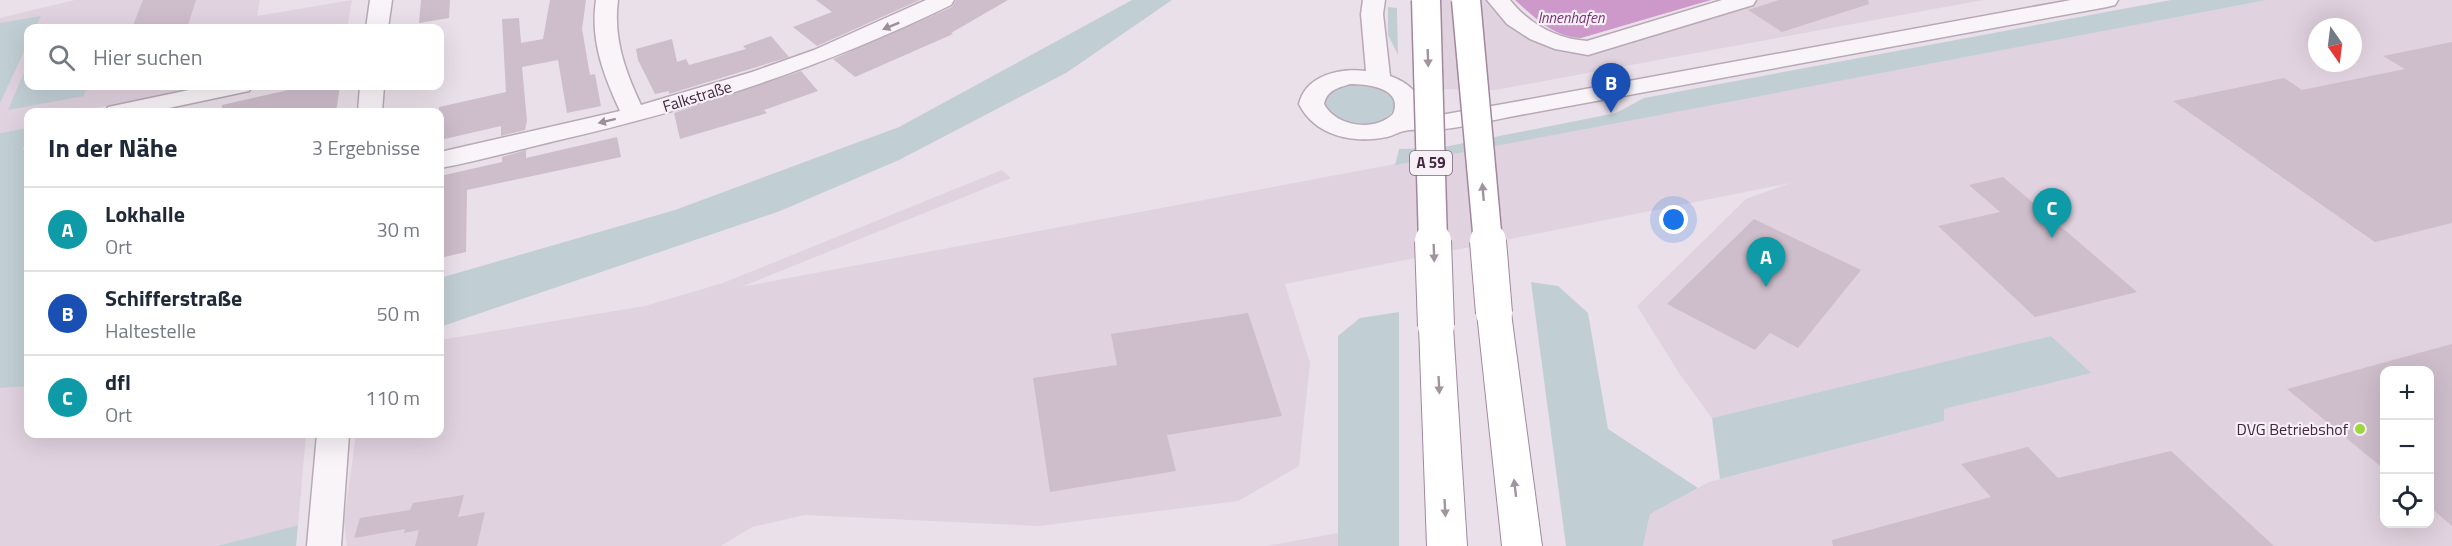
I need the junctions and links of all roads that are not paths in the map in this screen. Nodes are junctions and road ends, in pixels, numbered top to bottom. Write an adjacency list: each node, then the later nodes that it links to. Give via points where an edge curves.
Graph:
1 (381, 0): 10 (street)
2 (607, 0): 18 (street, via 607,44 612,67)
3 (943, 0): 18 (street, Falkstraße, one-way to 18, via 907,20 789,68)
4 (1426, 0): 22 (highway, A 59, one-way to 22, bridge)
5 (1466, 0): 23 (highway, one-way to 5, bridge, via 1494,313)
6 (1498, 0): 7 (street, via 1515,18 1545,38 1567,47 1588,48)
7 (1745, 0)
8 (2107, 0): 17 (street, via 1435,123)
9 (1373, 7): 11 (street); 12 (street)
10 (378, 24)
11 (1350, 77): 12 (street); 17 (street, via 1325,84 1315,92 1311,103 1324,123 1358,133 1389,129)
12 (1379, 80): 17 (street, via 1406,96)
13 (221, 90): 15 (street)
14 (372, 90): 16 (street)
15 (136, 108)
16 (370, 108)
17 (1405, 114)
18 (634, 115): 19 (street, Falkstraße, one-way to 19)
19 (444, 159)
20 (333, 438): 21 (street)
21 (324, 546)
22 (1447, 546)
23 (1522, 546)

